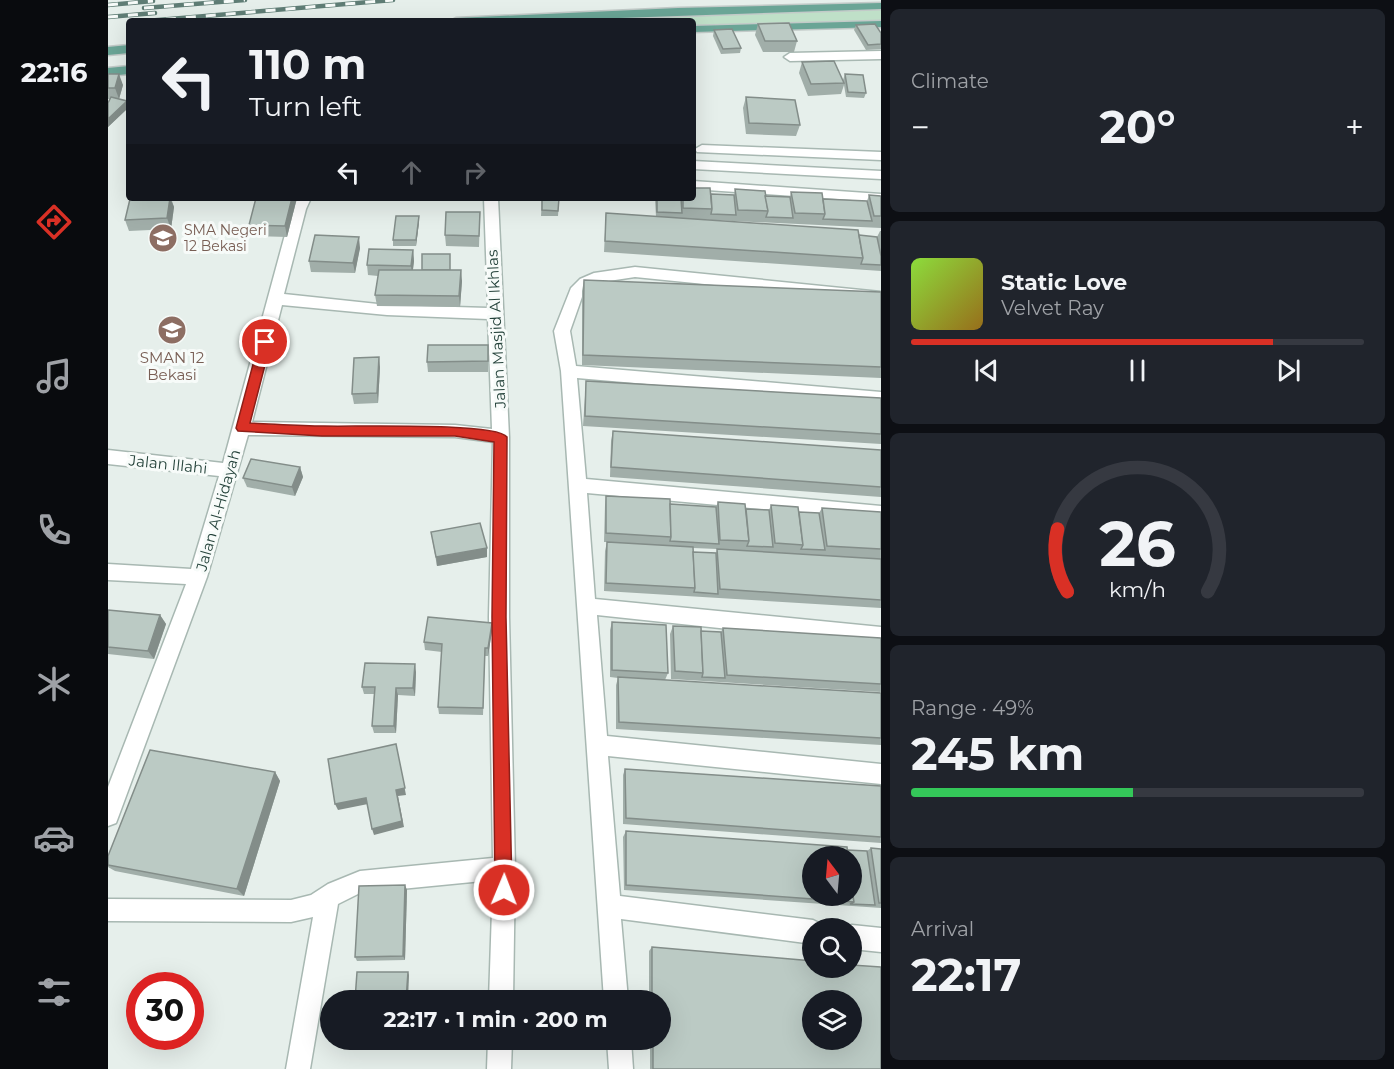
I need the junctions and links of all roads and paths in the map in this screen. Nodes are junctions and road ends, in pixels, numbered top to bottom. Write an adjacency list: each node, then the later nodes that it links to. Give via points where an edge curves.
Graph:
1 (881, 7): 2 (main road)
2 (523, 18)
3 (881, 24): 4 (main road)
4 (696, 29)
5 (126, 49): 6 (main road)
6 (108, 51)
7 (881, 56): 8 (street)
8 (790, 57)
9 (126, 70): 10 (main road)
10 (108, 72)
11 (698, 146): 12 (street); 13 (street, via 701,159)
12 (881, 156)
13 (696, 162)
14 (696, 164): 15 (street)
15 (881, 175)
16 (696, 185): 17 (street)
17 (881, 198)
18 (303, 201): 21 (street, Jalan Al-Hidayah)
19 (491, 201): 22 (street, Jalan Masjid Al Ikhlas)
20 (881, 297): 23 (street, via 635,272 599,277 576,292 562,331)
21 (277, 299): 22 (street, via 387,310); 25 (street, Jalan Al-Hidayah)
22 (496, 314): 26 (street, Jalan Masjid Al Ikhlas)
23 (569, 371): 24 (street); 29 (street)
24 (881, 398)
25 (242, 428): 26 (street, via 455,432); 28 (street, Jalan Al-Hidayah)
26 (501, 437): 38 (street, Jalan Masjid Al Ikhlas, via 499,617)
27 (108, 458): 28 (street, Jalan Illahi)
28 (229, 470): 32 (street, Jalan Al-Hidayah)
29 (578, 485): 30 (street); 33 (street)
30 (881, 513)
31 (108, 572): 32 (street)
32 (198, 578): 37 (street, Jalan Al-Hidayah)
33 (586, 606): 34 (street); 35 (street)
34 (881, 636)
35 (597, 745): 36 (street); 40 (street)
36 (881, 774)
37 (108, 815)
38 (504, 868): 39 (street, via 360,882); 45 (street, Jalan Masjid Al Ikhlas)
39 (328, 898): 41 (street, via 310,908 291,911); 49 (street)
40 (609, 906): 42 (street); 46 (street)
41 (108, 910)
42 (802, 931)
43 (862, 938): 44 (street)
44 (881, 940)
45 (501, 990)
46 (615, 990)
47 (500, 1050): 50 (street)
48 (620, 1050): 51 (street)
49 (298, 1069)
50 (499, 1069)
51 (621, 1069)

